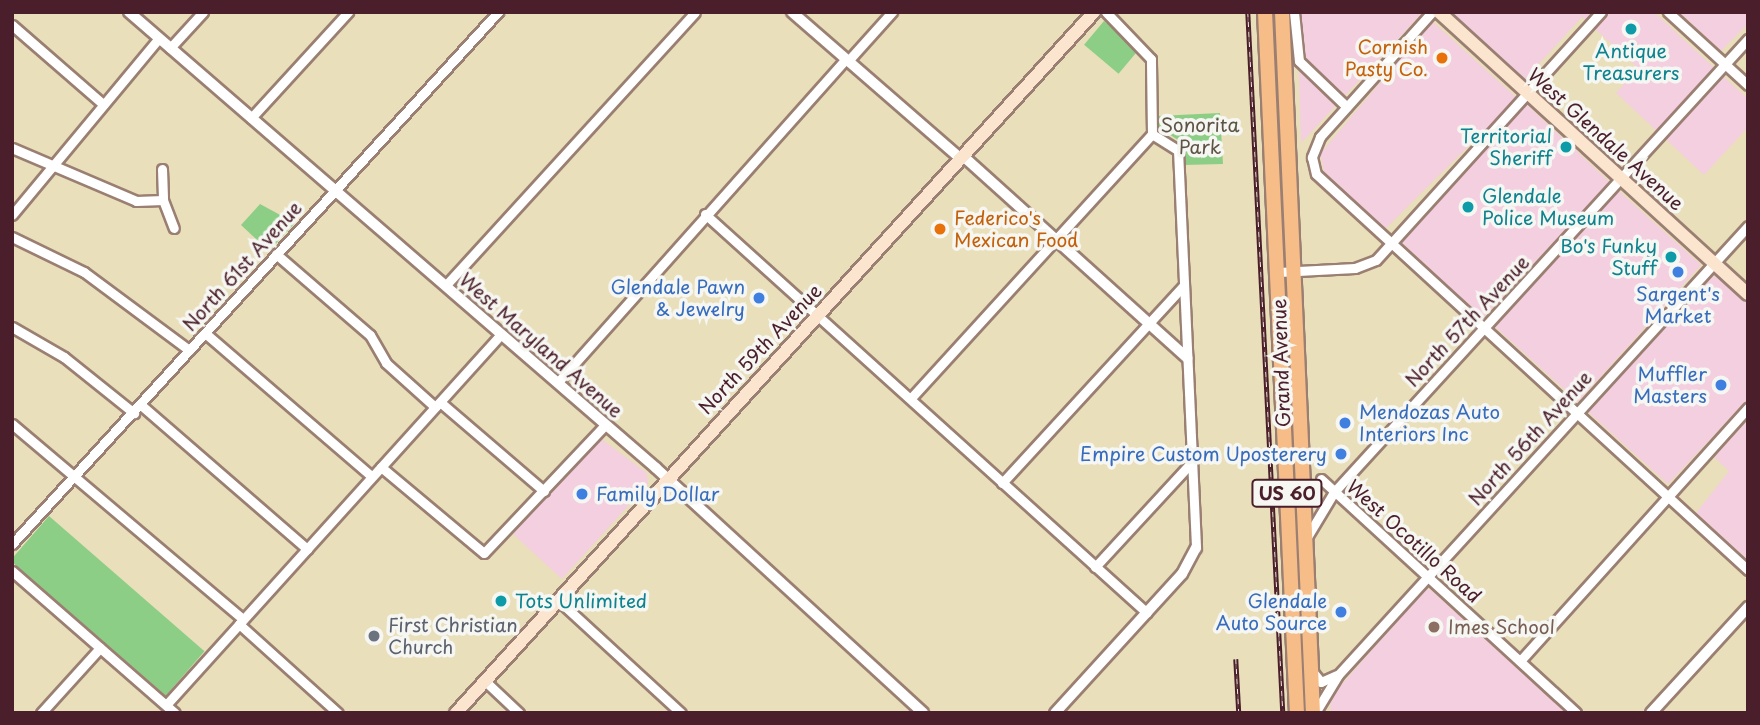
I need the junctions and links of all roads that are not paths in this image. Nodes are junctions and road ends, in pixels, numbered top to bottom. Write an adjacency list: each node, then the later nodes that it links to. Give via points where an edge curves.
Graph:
1 (129, 12): 18 (street, West Maryland Avenue)
2 (203, 12): 20 (street)
3 (348, 12): 27 (street)
4 (498, 12): 34 (street, North 61st Avenue)
5 (695, 12): 47 (street)
6 (792, 12): 21 (street)
7 (892, 12): 21 (street)
8 (1094, 12): 30 (main road, North 59th Avenue)
9 (1106, 12): 28 (street, via 1151,59)
10 (1265, 12): 45 (highway, Grand Avenue / US 60)
11 (1282, 12): 46 (highway, Grand Avenue / US 60)
12 (1294, 12): 26 (street, via 1299,61)
13 (1432, 12): 26 (street)
14 (1438, 12): 24 (main road, West Glendale Avenue)
15 (1601, 12): 24 (street)
16 (1668, 12): 22 (street)
17 (12, 26): 25 (street)
18 (159, 38): 20 (street, West Maryland Avenue); 25 (street)
19 (1748, 39): 22 (street, North 57th Avenue)
20 (170, 48): 27 (street, West Maryland Avenue)
21 (847, 60): 30 (street); 36 (street)
22 (1725, 64): 23 (street); 33 (street, North 57th Avenue)
23 (1748, 85)
24 (1528, 94): 33 (main road, West Glendale Avenue); 42 (street)
25 (103, 104): 31 (street)
26 (1347, 107): 42 (street, via 1312,157 1320,180)
27 (251, 118): 34 (street, West Maryland Avenue)
28 (1152, 134): 41 (street); 48 (street, via 1178,150)
29 (12, 148): 31 (street)
30 (962, 157): 41 (street); 50 (main road, North 59th Avenue)
31 (52, 163): 35 (street, via 136,201); 37 (street)
32 (162, 169): 35 (street)
33 (1621, 179): 44 (main road, West Glendale Avenue); 53 (street, North 57th Avenue)
34 (335, 190): 43 (street, North 61st Avenue); 47 (street, West Maryland Avenue)
35 (163, 200): 39 (street)
36 (705, 214): 50 (street); 58 (street)
37 (12, 215)
38 (1748, 226): 44 (street, North 56th Avenue)
39 (174, 228)
40 (12, 237): 56 (street, via 83,272)
41 (1057, 240): 51 (street); 59 (street)
42 (1391, 245): 46 (street, via 1364,267); 53 (street)
43 (276, 254): 54 (street, North 61st Avenue); 60 (street, via 370,335 386,363)
44 (1714, 263): 49 (main road, West Glendale Avenue); 64 (street, North 56th Avenue)
45 (1279, 272): 46 (street); 103 (highway, Grand Avenue / US 60)
46 (1297, 272): 78 (highway, Grand Avenue / US 60)
47 (446, 285): 55 (street, West Maryland Avenue)
48 (1184, 285): 51 (street); 57 (street)
49 (1748, 294)
50 (819, 314): 59 (street); 71 (main road, North 59th Avenue)
51 (1149, 323): 57 (street); 73 (street)
52 (12, 327): 63 (street, via 64,357)
53 (1483, 330): 64 (street); 75 (street, North 57th Avenue)
54 (205, 333): 56 (street, North 61st Avenue); 70 (street)
55 (501, 334): 58 (street, West Maryland Avenue); 60 (street)
56 (189, 350): 61 (street, North 61st Avenue)
57 (1187, 358): 67 (street)
58 (558, 382): 66 (street, West Maryland Avenue)
59 (912, 398): 73 (street)
60 (438, 404): 68 (street); 74 (street)
61 (141, 405): 63 (street, North 61st Avenue); 80 (street)
62 (1748, 408): 76 (street)
63 (134, 413): 69 (street, North 61st Avenue)
64 (1576, 413): 76 (street); 84 (street, North 56th Avenue)
65 (12, 424): 69 (street)
66 (605, 425): 71 (street, West Maryland Avenue); 74 (street)
67 (1192, 463): 79 (street); 81 (street)
68 (381, 467): 70 (street); 74 (street, via 484,553)
69 (76, 475): 77 (street, North 61st Avenue); 88 (street)
70 (371, 476): 80 (street)
71 (668, 479): 85 (main road, North 59th Avenue); 101 (street, West Maryland Avenue)
72 (1321, 479): 75 (street, West Ocotillo Road)
73 (1002, 483): 81 (street)
74 (544, 491)
75 (1334, 492): 78 (street, North 57th Avenue); 84 (street, West Ocotillo Road)
76 (1668, 497): 82 (street); 90 (street)
77 (15, 537)
78 (1306, 540): 91 (highway, Grand Avenue / US 60)
79 (1196, 548): 87 (street)
80 (307, 549): 88 (street)
81 (1095, 567): 87 (street)
82 (1748, 570)
83 (12, 571): 89 (street)
84 (1428, 577): 90 (street, West Ocotillo Road); 92 (street, North 56th Avenue)
85 (558, 600): 93 (main road, North 59th Avenue); 100 (street)
86 (1748, 607): 106 (street)
87 (1147, 613): 102 (street)
88 (241, 622): 94 (street); 97 (street)
89 (100, 648): 94 (street); 95 (street)
90 (1520, 661): 105 (street, West Ocotillo Road)
91 (1311, 667): 92 (street, via 1321,682); 104 (highway, Grand Avenue / US 60)
92 (1338, 675): 104 (street, North 56th Avenue)
93 (485, 681): 98 (main road, North 59th Avenue); 99 (street)
94 (166, 705): 96 (street)
95 (41, 713)
96 (175, 713)
97 (338, 713)
98 (456, 713)
99 (519, 713)
100 (681, 713)
101 (923, 713)
102 (1055, 713)
103 (1297, 713)
104 (1314, 713)
105 (1576, 713)
106 (1651, 713)

